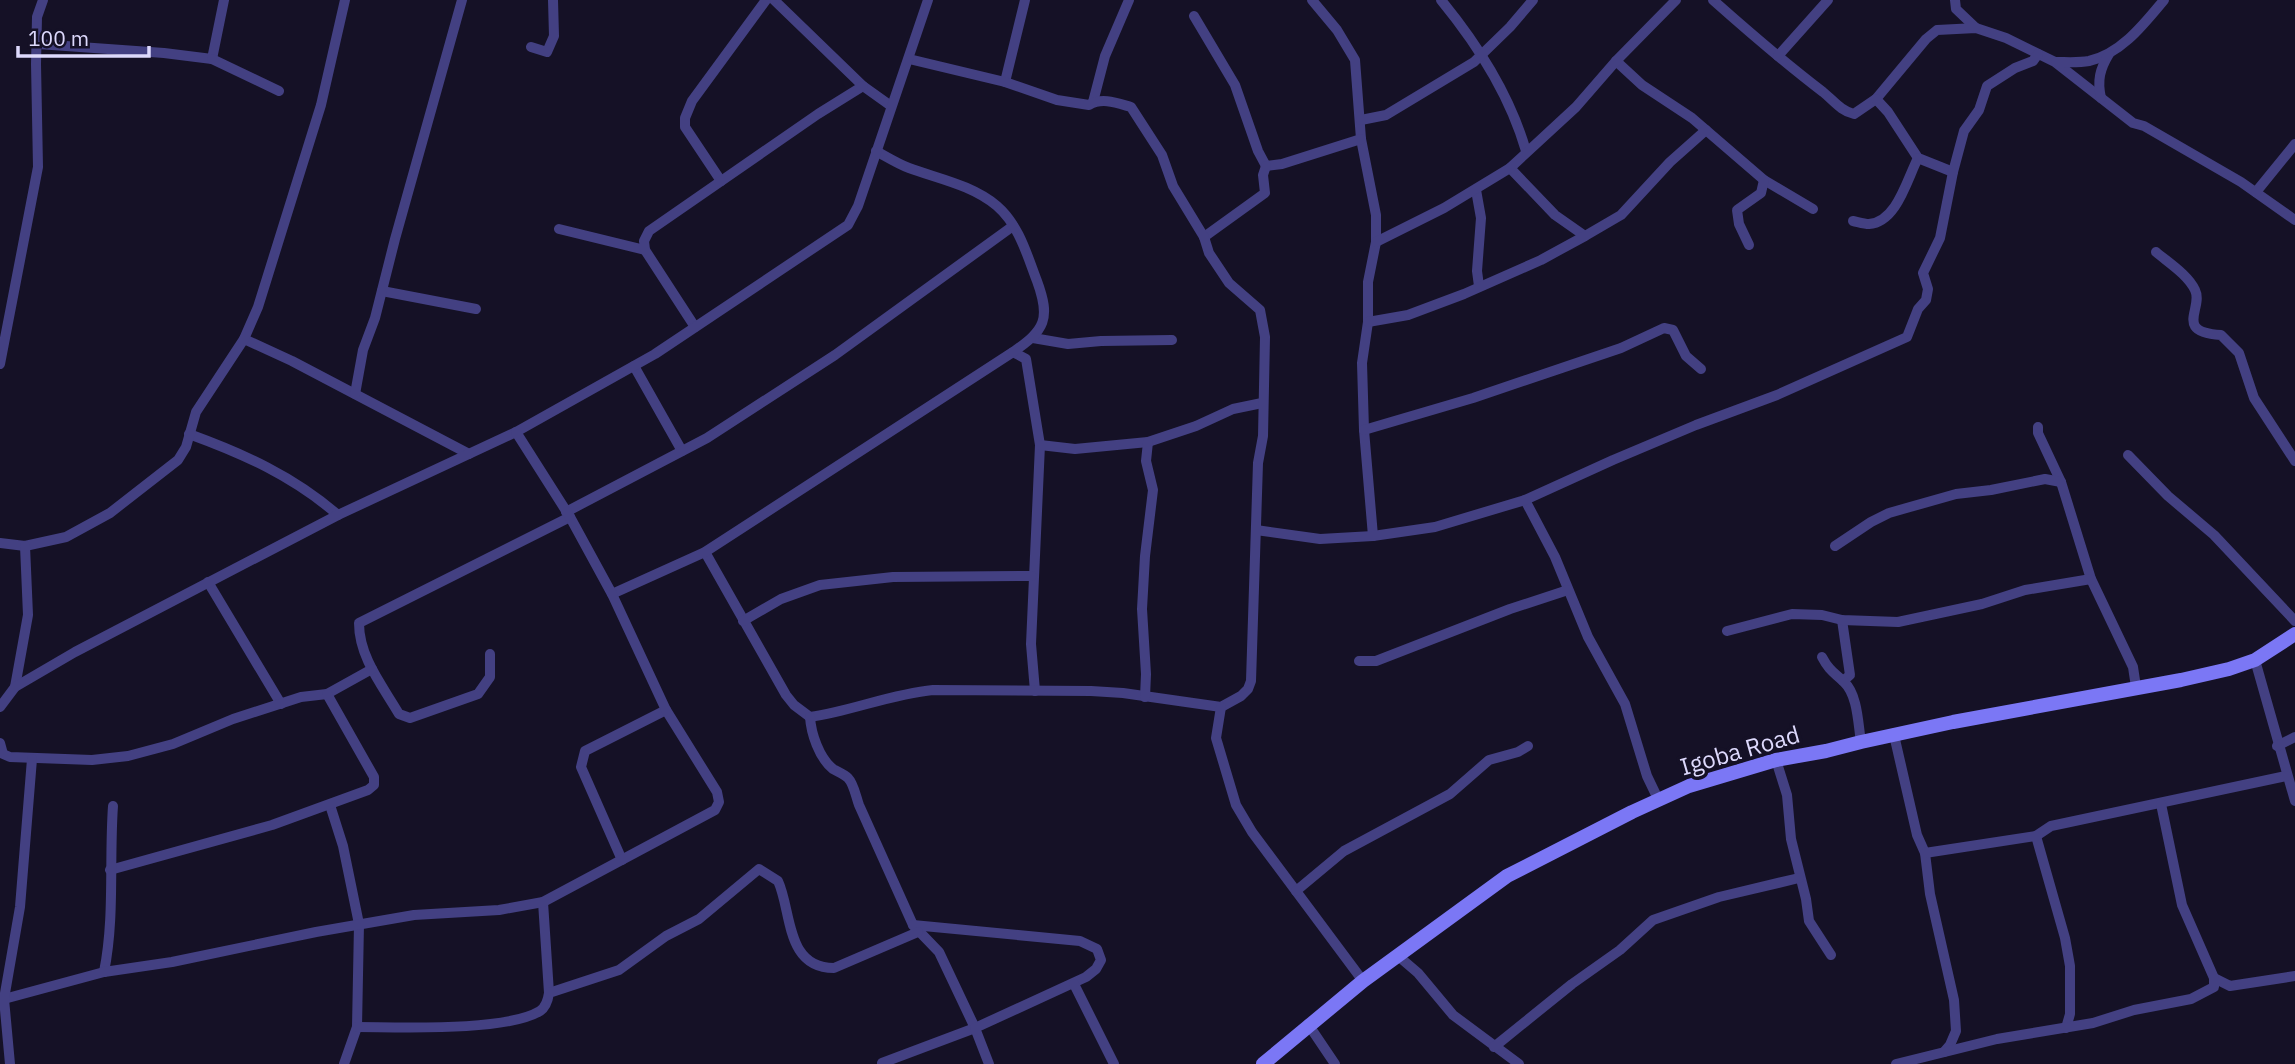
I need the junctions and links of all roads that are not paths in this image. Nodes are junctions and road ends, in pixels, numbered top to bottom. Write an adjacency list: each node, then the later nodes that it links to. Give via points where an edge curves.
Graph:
1 (224, 0): 28 (street)
2 (345, 0): 72 (street, via 309,146)
3 (461, 0): 66 (street)
4 (552, 0): 22 (street, via 554,36 547,52)
5 (766, 0): 51 (street, via 692,101 685,118 685,127)
6 (774, 0): 33 (street)
7 (928, 0): 27 (street)
8 (1025, 0): 31 (street)
9 (1129, 0): 32 (street)
10 (1312, 0): 40 (street, via 1338,30 1355,60)
11 (1441, 0): 23 (street)
12 (1533, 0): 23 (street)
13 (1676, 0): 29 (street)
14 (1713, 0): 26 (street)
15 (1828, 0): 26 (street)
16 (1955, 0): 20 (street, via 1956,9)
17 (2164, 0): 25 (street)
18 (41, 1): 21 (street)
19 (1194, 16): 47 (street, via 1235,85)
20 (1976, 28): 24 (street); 36 (street, via 1937,30)
21 (38, 44): 28 (street); 70 (street, via 38,167)
22 (531, 47)
23 (1481, 54): 40 (street, via 1386,115); 45 (street, via 1516,119)
24 (2038, 54): 30 (street); 49 (street, via 1987,86 1979,110 1964,131)
25 (2109, 54): 30 (street, via 2088,61); 35 (street, via 2100,68)
26 (1778, 55): 36 (street, via 1844,112 1854,114)
27 (909, 59): 31 (street); 39 (street)
28 (212, 60): 34 (street)
29 (1616, 61): 41 (street); 45 (street, via 1576,107)
30 (2055, 62): 35 (street)
31 (1005, 82): 38 (street, via 1068,103)
32 (1097, 85): 37 (street); 38 (street)
33 (863, 86): 39 (street); 51 (street)
34 (279, 91)
35 (2101, 98): 53 (street, via 2133,123)
36 (1876, 99): 46 (street)
37 (1110, 101): 38 (street); 60 (street, via 1131,107)
38 (1093, 102)
39 (891, 106): 44 (street)
40 (1362, 120): 42 (street)
41 (1706, 130): 50 (street); 59 (street, via 1621,215)
42 (1362, 139): 47 (street); 61 (street, via 1376,215)
43 (2295, 144): 53 (street)
44 (876, 151): 57 (street, via 975,192 998,207); 69 (street, via 848,225)
45 (1527, 151): 48 (street)
46 (1918, 158): 49 (street); 56 (street, via 1896,205 1883,220 1869,224)
47 (1266, 166): 60 (street, via 1265,193)
48 (1510, 168): 52 (street); 59 (street, via 1555,215)
49 (1953, 172): 91 (street, via 1940,238 1923,273 1926,300 1908,337)
50 (1764, 180): 54 (street); 62 (street, via 1762,193 1737,210)
51 (721, 181): 63 (street, via 649,231)
52 (1476, 191): 61 (street); 65 (street, via 1481,218)
53 (2256, 192): 55 (street)
54 (1813, 209)
55 (2295, 220)
56 (1853, 221)
57 (1013, 226): 71 (street, via 1042,294 1043,320); 86 (street, via 835,355)
58 (559, 229): 63 (street)
59 (1585, 236): 65 (street)
60 (1204, 237): 79 (street, via 1229,283 1260,310 1265,337)
61 (1376, 242): 68 (street, via 1368,282)
62 (1749, 245)
63 (645, 250): 69 (street)
64 (2156, 252): 89 (street, via 2197,293 2194,324 2206,334 2221,335 2239,353 2254,398)
65 (1479, 286): 68 (street, via 1418,311)
66 (382, 291): 67 (street); 78 (street)
67 (476, 309)
68 (1368, 322): 81 (street, via 1362,363)
69 (695, 327): 76 (street)
70 (3, 338): 75 (street)
71 (1033, 338): 73 (street, via 1068,344); 74 (street)
72 (244, 339): 78 (street); 83 (street, via 196,412)
73 (1172, 340)
74 (1013, 352): 85 (street, via 1026,359); 99 (street)
75 (0, 364)
76 (634, 366): 82 (street); 86 (street)
77 (1701, 369): 81 (street, via 1686,356 1672,330 1664,328 1609,352)
78 (355, 394): 87 (street)
79 (1262, 403): 84 (street, via 1233,409); 94 (street)
80 (2038, 427): 90 (street)
81 (1364, 430): 95 (street)
82 (516, 432): 87 (street); 92 (street)
83 (189, 434): 93 (street, via 240,453 317,497); 97 (street, via 178,460 110,513 66,537)
84 (1148, 442): 85 (street, via 1075,449); 120 (street, via 1146,461 1153,490 1142,609)
85 (1040, 445): 100 (street)
86 (682, 451): 92 (street)
87 (469, 454): 93 (street)
88 (2128, 456): 107 (street, via 2214,535)
89 (2295, 461)
90 (2061, 482): 98 (street, via 2045,479 1956,494 1889,513); 101 (street)
91 (1525, 500): 95 (street, via 1435,527); 103 (street)
92 (568, 514): 104 (street); 114 (street, via 359,623 360,644)
93 (338, 515): 102 (street)
94 (1256, 530): 95 (street, via 1320,539); 123 (street, via 1251,681 1241,696)
95 (1373, 536)
96 (0, 543): 97 (street)
97 (25, 546): 116 (street, via 28,615)
98 (1835, 546)
99 (705, 552): 104 (street); 106 (street)
100 (1032, 576): 106 (street, via 894,577 820,584); 118 (street)
101 (2091, 579): 105 (street, via 2025,590 1898,622); 117 (street, via 2133,667)
102 (208, 582): 116 (street); 121 (street)
103 (1567, 590): 113 (street, via 1376,661); 135 (street, via 1625,704)
104 (612, 594): 124 (street)
105 (1842, 620): 108 (street, via 1792,614); 115 (street, via 1850,675)
106 (743, 621): 125 (street, via 786,695)
107 (2295, 621)
108 (1727, 631)
109 (2295, 634): 112 (street, Igoba Road)
110 (489, 654): 114 (street, via 489,677 478,694 410,718 399,714)
111 (1822, 657): 115 (street, via 1829,671)
112 (2255, 660): 117 (street, Igoba Road); 131 (street)
113 (1359, 661)
114 (372, 669): 119 (street)
115 (1843, 681): 128 (street, via 1853,696)
116 (15, 687): 122 (street)
117 (2136, 687): 126 (street, Igoba Road)
118 (1035, 691): 120 (street); 125 (street, via 911,692)
119 (327, 694): 121 (street); 138 (street, via 374,777 368,790)
120 (1145, 697): 123 (street)
121 (281, 704): 132 (street, via 173,744 121,757)
122 (0, 707)
123 (1221, 707): 145 (street, via 1216,738 1236,805)
124 (666, 710): 142 (street, via 585,751 582,757 581,767); 142 (street, via 718,792 719,802 715,810)
125 (810, 717): 148 (street, via 826,761 852,784)
126 (1894, 735): 128 (street, Igoba Road); 141 (street, via 1917,835)
127 (2295, 737): 131 (street)
128 (1861, 742): 133 (street, Igoba Road)
129 (0, 743): 132 (street, via 3,754)
130 (1528, 746): 145 (street, via 1489,760 1450,794 1344,851)
131 (2277, 746): 134 (street)
132 (32, 759): 157 (street, via 20,907)
133 (1776, 761): 135 (street, Igoba Road, via 1689,786); 144 (street, via 1787,795)
134 (2286, 776): 136 (street); 137 (street)
135 (1659, 801): 149 (street, Igoba Road, via 1507,876)
136 (2295, 801)
137 (2161, 804): 140 (street, via 2051,826); 153 (street, via 2182,905)
138 (330, 805): 143 (street); 147 (street)
139 (113, 806): 143 (street)
140 (2036, 835): 141 (street); 161 (street, via 2066,938 2070,965)
141 (1926, 853): 162 (street)
142 (622, 860): 146 (street)
143 (110, 870): 151 (street, via 110,942)
144 (1799, 878): 150 (street, via 1809,921); 164 (street, via 1719,897 1653,920)
145 (1296, 891): 154 (street)
146 (543, 902): 147 (street); 156 (street)
147 (359, 924): 151 (street); 159 (street)
148 (916, 929): 155 (street, via 1080,941 1097,949 1101,960); 156 (street, via 834,968 824,968 799,948 778,881 759,869 699,919 619,970); 160 (street, via 939,952)
149 (1396, 955): 154 (street, Igoba Road); 164 (street, via 1418,973 1453,1015)
150 (1831, 955)
151 (104, 972): 157 (street)
152 (2295, 976): 153 (street, via 2230,986)
153 (2214, 978): 161 (street, via 2214,987 2191,999)
154 (1363, 981): 158 (street, Igoba Road)
155 (1074, 985): 160 (street); 170 (street)
156 (550, 993): 159 (street, via 543,1010 509,1021)
157 (4, 999): 167 (street)
158 (1308, 1024): 171 (street, Igoba Road); 172 (street)
159 (357, 1027): 168 (street)
160 (975, 1028): 166 (street); 169 (street)
161 (2066, 1028): 163 (street)
162 (1956, 1031): 163 (street); 165 (street)
163 (1971, 1045): 165 (street)
164 (1494, 1047): 173 (street)
165 (1942, 1053): 174 (street)
166 (882, 1063)
167 (10, 1064)
168 (344, 1064)
169 (989, 1064)
170 (1114, 1064)
171 (1263, 1064)
172 (1335, 1064)
173 (1519, 1064)
174 (1896, 1064)

